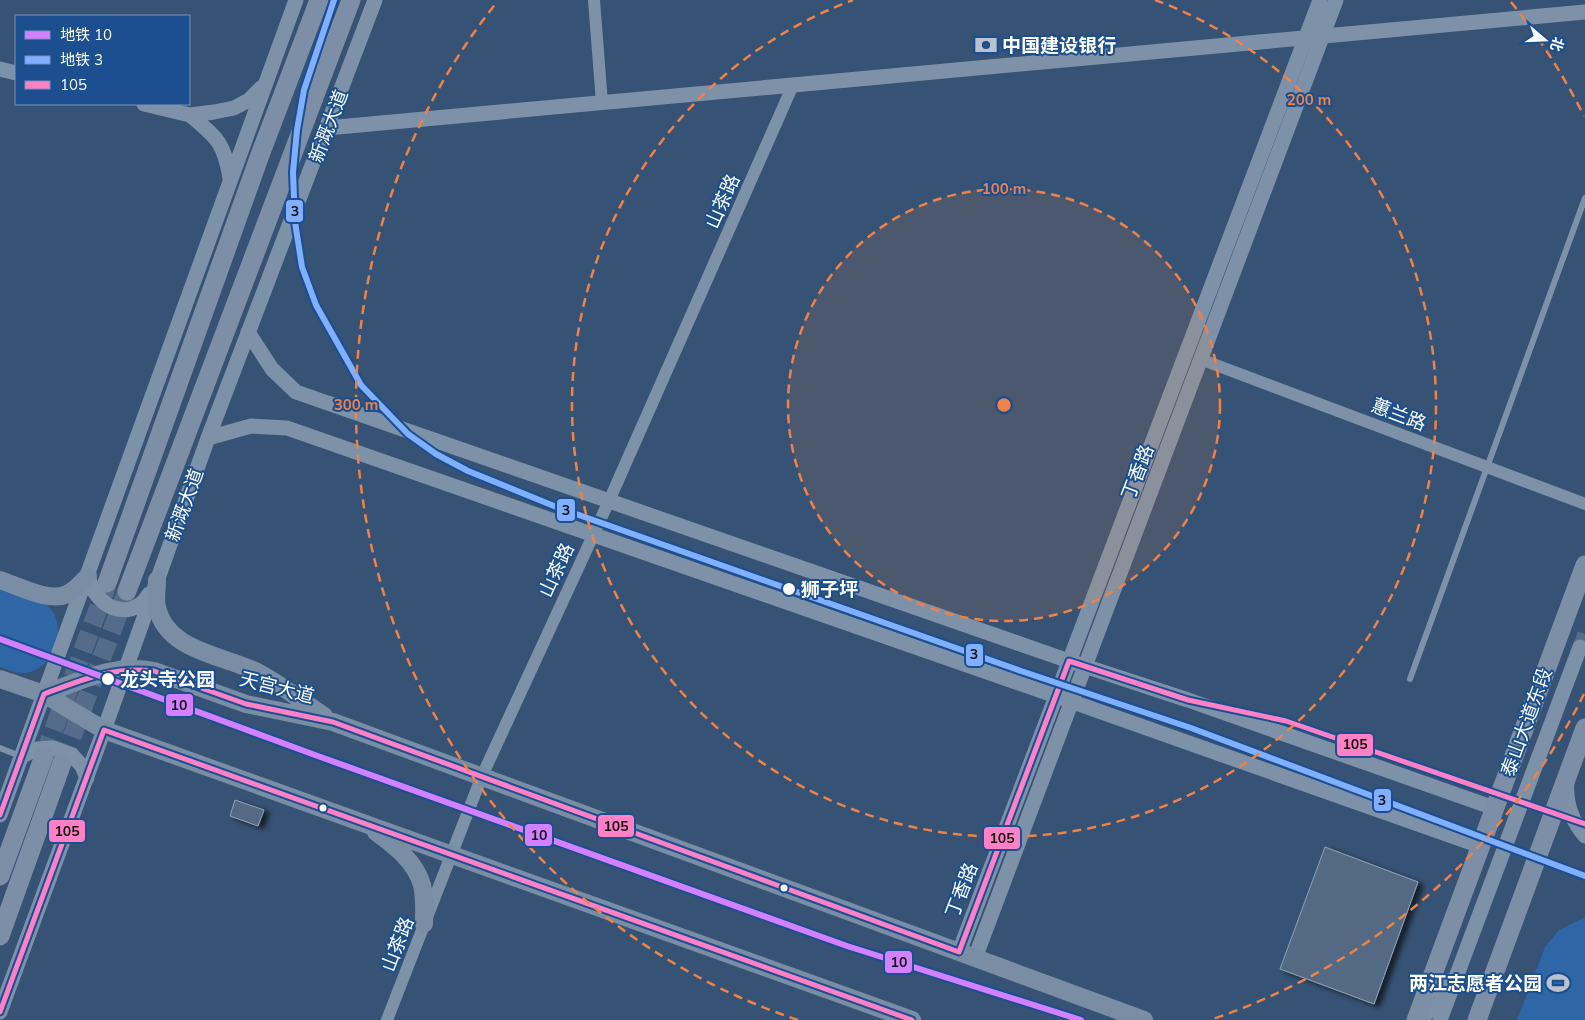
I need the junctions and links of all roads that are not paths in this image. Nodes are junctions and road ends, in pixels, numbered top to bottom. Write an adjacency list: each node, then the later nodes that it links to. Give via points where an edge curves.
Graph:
1 (296, 0): 13 (street)
2 (319, 0): 32 (main road)
3 (351, 0): 33 (main road, 新溉大道)
4 (375, 0): 18 (street, 新溉大道)
5 (594, 0): 15 (street)
6 (1320, 0): 10 (street, 丁香路)
7 (1336, 0): 9 (street, 丁香路)
8 (1585, 12): 9 (street)
9 (1322, 37): 10 (street); 22 (street, 丁香路)
10 (1306, 38): 14 (street); 35 (street, 丁香路)
11 (0, 69): 12 (street)
12 (15, 73)
13 (264, 84): 17 (street, via 249,100 234,108); 19 (street)
14 (793, 85): 15 (street); 25 (street, 山茶路)
15 (602, 103): 18 (street)
16 (148, 105): 17 (street)
17 (190, 115): 19 (street, via 222,145)
18 (327, 128): 21 (street, 新溉大道)
19 (230, 179): 29 (street)
20 (1585, 198): 24 (lane)
21 (248, 332): 23 (street, 新溉大道); 25 (street, via 272,369 296,392)
22 (1200, 360): 24 (street, 蕙兰路); 36 (street, 丁香路)
23 (208, 438): 27 (street, via 251,426 287,428); 31 (street, 新溉大道)
24 (1487, 467): 26 (street, 蕙兰路); 39 (lane)
25 (609, 501): 27 (street, 山茶路); 35 (street)
26 (1585, 504)
27 (593, 535): 41 (street); 53 (street, 山茶路)
28 (1585, 565): 55 (main road, 泰山大道东段)
29 (88, 576): 30 (main road, via 66,595 56,597); 31 (street, via 94,593 105,604 122,610 137,608 145,602); 40 (street)
30 (0, 580)
31 (157, 580): 37 (street, 新溉大道); 44 (main road, via 156,605 166,628 176,638 260,673)
32 (107, 583)
33 (127, 591)
34 (1580, 647): 65 (street)
35 (1069, 661): 36 (street); 41 (street, 丁香路)
36 (1085, 666): 42 (street); 43 (street, 丁香路)
37 (126, 668): 40 (main road, 天宫大道); 44 (main road, 天宫大道, via 154,671 246,704); 46 (street, 新溉大道)
38 (0, 679): 40 (main road)
39 (1410, 679)
40 (44, 694): 46 (main road); 48 (street)
41 (1056, 696): 43 (street); 64 (street, 丁香路)
42 (1188, 700): 52 (lane, via 1286,721); 55 (street)
43 (1072, 701): 59 (street); 64 (street, 丁香路)
44 (333, 722): 53 (main road, 天宫大道)
45 (1585, 728): 51 (main road)
46 (104, 730): 54 (street, 新溉大道); 57 (main road)
47 (0, 748): 48 (lane)
48 (22, 756): 54 (street, via 36,749 53,748 72,755); 56 (street)
49 (44, 756): 61 (main road)
50 (62, 763): 63 (main road)
51 (1568, 772): 58 (street, via 1567,795 1571,815); 73 (main road)
52 (1444, 775)
53 (482, 776): 60 (street, 山茶路); 64 (main road, 天宫大道)
54 (87, 778): 66 (street, 新溉大道)
55 (1494, 808): 59 (main road, 泰山大道东段)
56 (0, 815)
57 (361, 821): 60 (main road); 62 (main road, via 400,851 413,866 422,885)
58 (1585, 836)
59 (1480, 846): 70 (main road, 泰山大道东段)
60 (451, 853): 62 (street, 山茶路); 68 (main road)
61 (0, 876)
62 (424, 924): 67 (street, 山茶路)
63 (0, 936)
64 (967, 955): 69 (main road, 天宫大道)
65 (1463, 959): 71 (street); 72 (street)
66 (2, 1013)
67 (388, 1020)
68 (912, 1020)
69 (1144, 1020)
70 (1416, 1020)
71 (1422, 1020)
72 (1440, 1020)
73 (1477, 1020)

